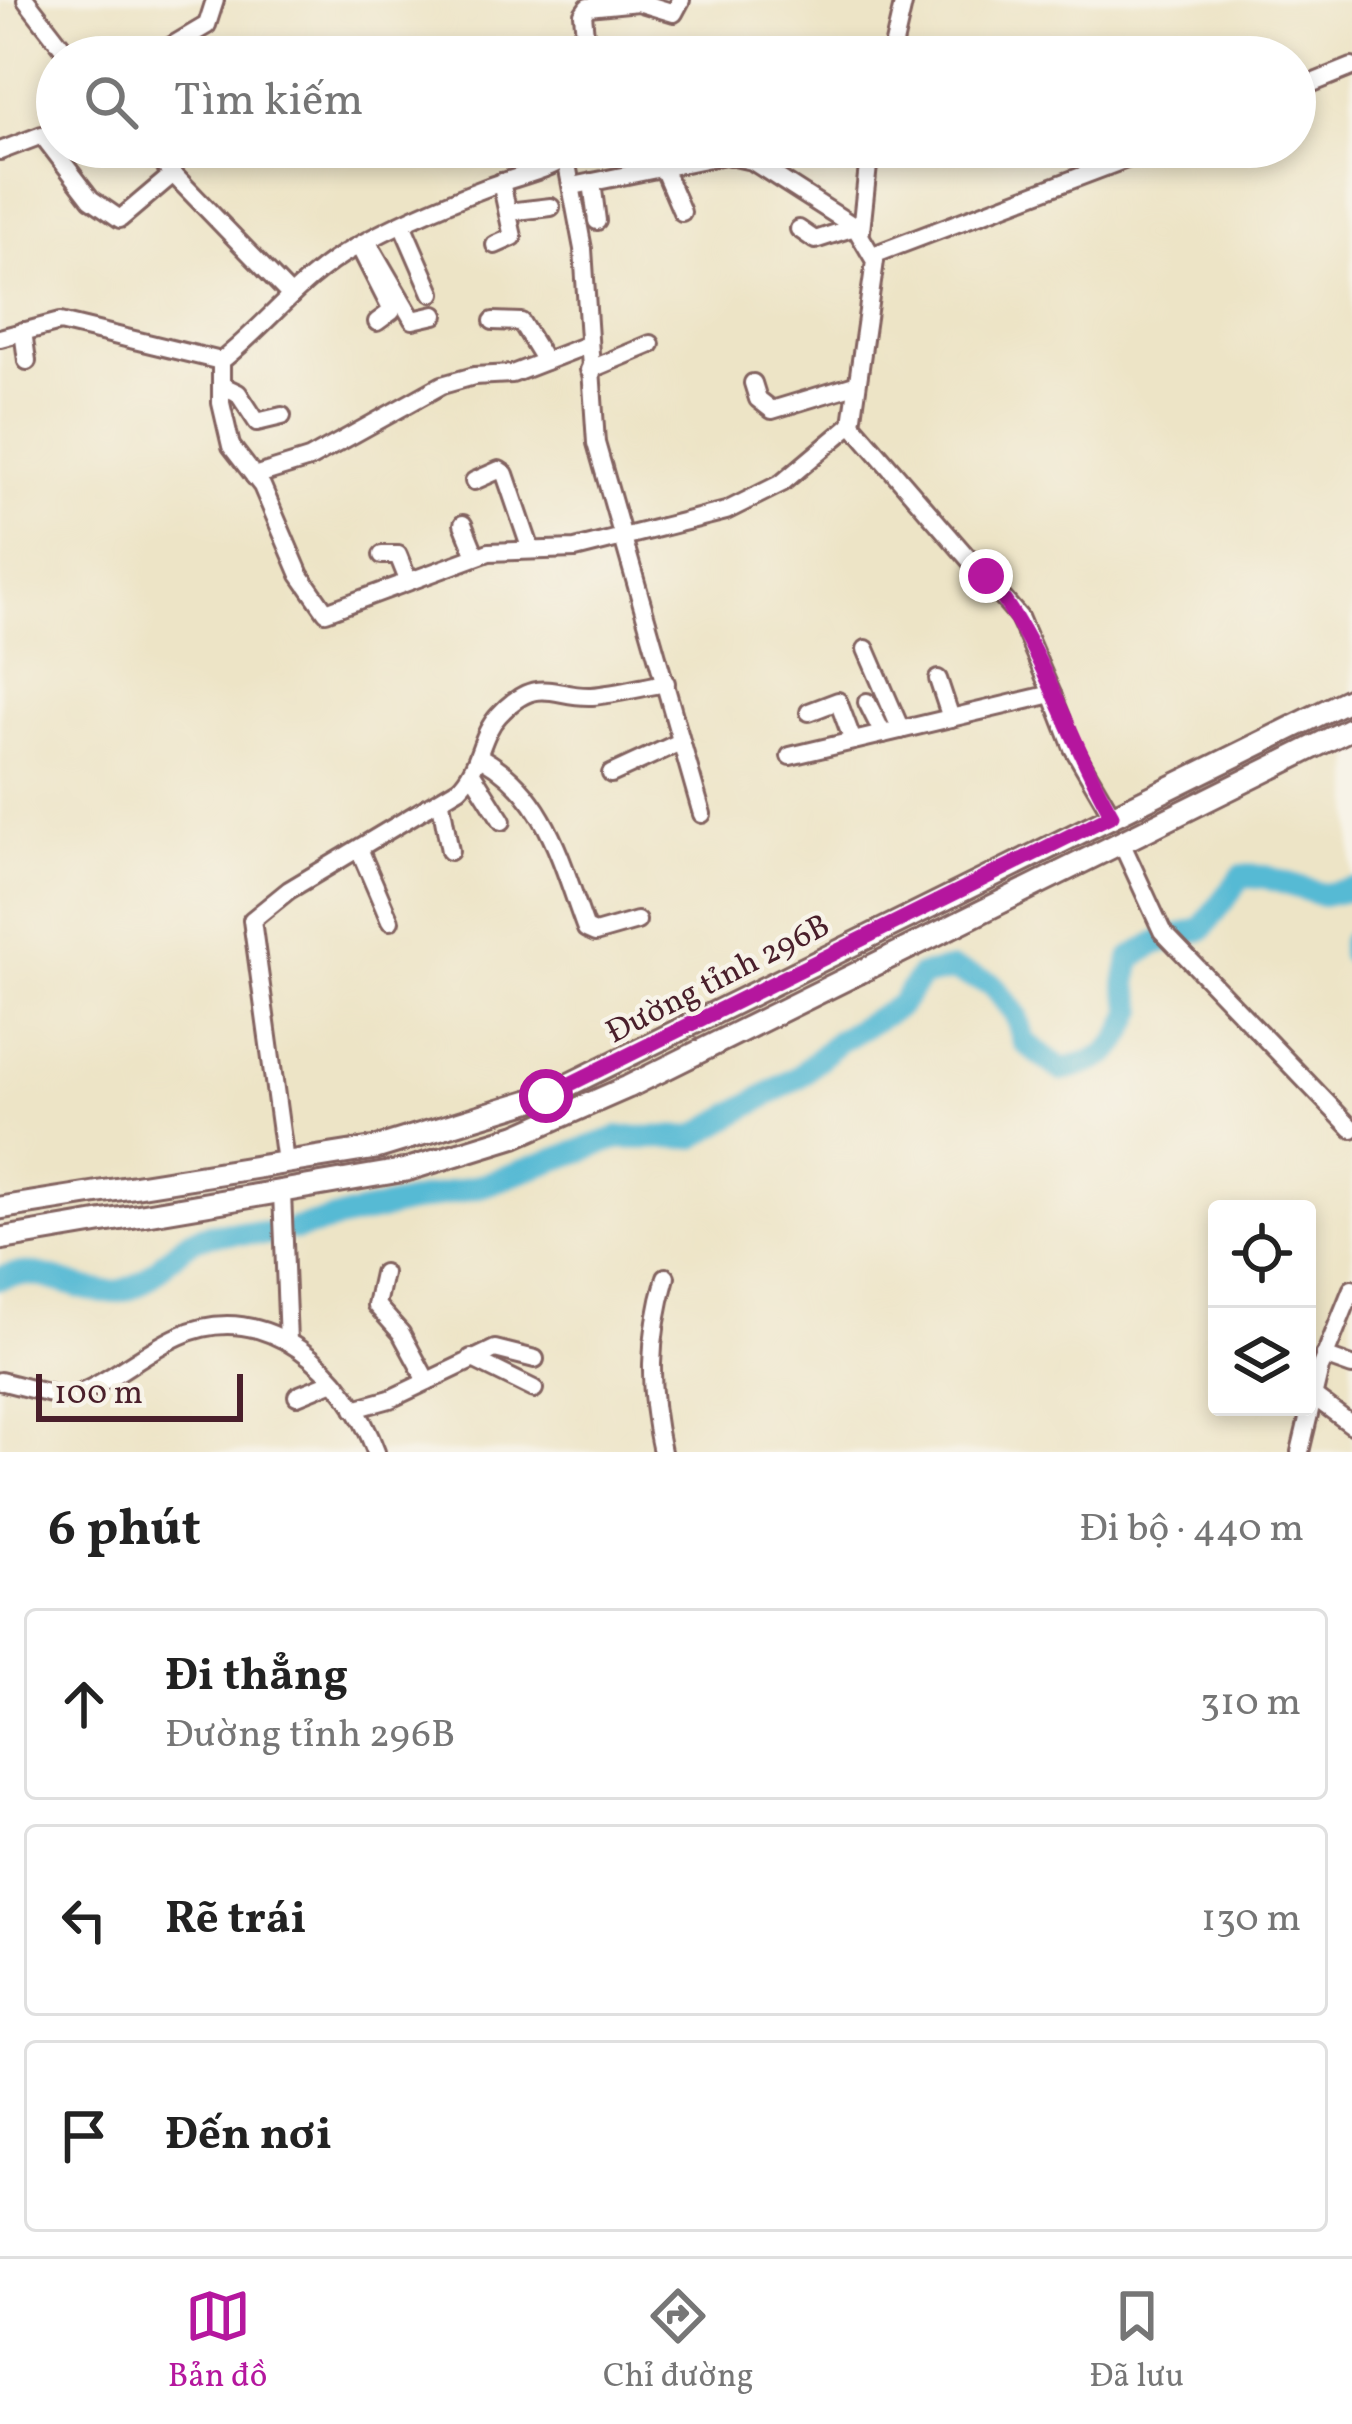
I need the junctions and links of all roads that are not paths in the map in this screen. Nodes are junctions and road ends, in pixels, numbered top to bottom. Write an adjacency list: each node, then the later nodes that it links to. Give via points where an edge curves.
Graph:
1 (26, 0): 6 (street)
2 (215, 0): 7 (street, via 207,25)
3 (681, 0): 4 (street, via 674,14)
4 (638, 1): 8 (street, via 588,7)
5 (903, 5): 9 (street)
6 (54, 36)
7 (188, 36)
8 (585, 36)
9 (896, 36)
10 (1352, 67): 11 (street)
11 (1316, 81)
12 (36, 137): 13 (street)
13 (0, 151)
14 (67, 168): 23 (street, via 119,219)
15 (165, 168): 23 (street)
16 (536, 168): 24 (street)
17 (577, 168): 25 (street)
18 (672, 168): 22 (street)
19 (763, 168): 32 (street)
20 (867, 168): 32 (street)
21 (1103, 168): 35 (street)
22 (664, 170): 25 (street); 28 (street)
23 (172, 176): 37 (street)
24 (501, 182): 27 (street); 30 (street)
25 (582, 184): 29 (street); 44 (street)
26 (551, 207): 27 (street)
27 (508, 212): 34 (street, via 513,237)
28 (682, 212)
29 (597, 221)
30 (402, 224): 33 (street); 36 (street)
31 (799, 229): 32 (street, via 815,240)
32 (858, 229): 35 (street)
33 (366, 244): 37 (street); 38 (street, via 413,320); 40 (street, via 392,311)
34 (495, 244)
35 (873, 255): 50 (street)
36 (432, 293)
37 (291, 296): 46 (street)
38 (435, 315)
39 (494, 321): 47 (street, via 521,322)
40 (377, 322)
41 (23, 331): 42 (street); 45 (street); 46 (street, via 60,322)
42 (0, 338)
43 (651, 344): 48 (street)
44 (587, 345): 47 (street); 48 (street)
45 (28, 361)
46 (221, 361): 51 (street)
47 (544, 361): 54 (street, via 442,385 309,459)
48 (589, 370): 57 (street, via 596,443)
49 (753, 383): 50 (street, via 772,410)
50 (855, 385): 53 (street)
51 (221, 386): 52 (street, via 238,393 257,422); 54 (street, via 231,446)
52 (282, 416)
53 (852, 424): 57 (street, via 757,499); 65 (street, via 1019,616)
54 (254, 476): 61 (street, via 326,612)
55 (474, 482): 58 (street, via 505,474)
56 (463, 524): 60 (street)
57 (622, 539): 58 (street); 64 (street)
58 (531, 550): 60 (street)
59 (382, 555): 61 (street, via 398,555)
60 (476, 556): 61 (street)
61 (408, 580)
62 (866, 649): 71 (street)
63 (938, 679): 69 (street)
64 (666, 683): 74 (street); 76 (street, via 586,696 548,686 495,718)
65 (1052, 694): 69 (street); 81 (street)
66 (1352, 698): 81 (main road, Đường tỉnh 296B)
67 (867, 702): 72 (street)
68 (809, 712): 73 (street, via 838,701)
69 (951, 718): 71 (street)
70 (1352, 728): 83 (main road, Đường tỉnh 296B)
71 (902, 730): 72 (street)
72 (883, 734): 73 (street)
73 (853, 741): 75 (street)
74 (678, 743): 77 (street); 80 (street)
75 (790, 756)
76 (482, 758): 78 (street); 87 (street, via 537,803 586,929)
77 (611, 774)
78 (473, 775): 79 (street); 82 (street)
79 (441, 803): 84 (street); 85 (street)
80 (702, 814)
81 (1112, 815): 89 (main road, Đường tỉnh 296B, via 546,1096 413,1138)
82 (502, 821)
83 (1121, 842): 88 (street, via 1162,931); 90 (main road, Đường tỉnh 296B, via 516,1136 374,1178)
84 (360, 851): 86 (street); 89 (street, via 252,920)
85 (450, 851)
86 (390, 921)
87 (637, 922)
88 (1352, 1130)
89 (285, 1162): 91 (main road, Đường tỉnh 296B)
90 (282, 1192): 92 (main road, Đường tỉnh 296B); 97 (street)
91 (0, 1208)
92 (0, 1239)
93 (383, 1274): 104 (street, via 376,1305)
94 (666, 1277): 113 (street, via 648,1368)
95 (1352, 1289): 96 (street)
96 (1346, 1308): 98 (street)
97 (288, 1341): 102 (street, via 254,1325 221,1322 183,1334 67,1398); 103 (street)
98 (1324, 1356): 101 (street); 105 (street)
99 (471, 1358): 100 (street, via 495,1348); 104 (street); 106 (street)
100 (535, 1359)
101 (1352, 1366)
102 (0, 1381)
103 (334, 1381): 107 (street); 109 (street)
104 (428, 1381): 109 (street)
105 (1316, 1385)
106 (534, 1389)
107 (296, 1396)
108 (1316, 1398): 111 (street)
109 (355, 1409): 112 (street)
110 (1308, 1416): 114 (street)
111 (1352, 1425)
112 (376, 1452)
113 (662, 1452)
114 (1300, 1452)

